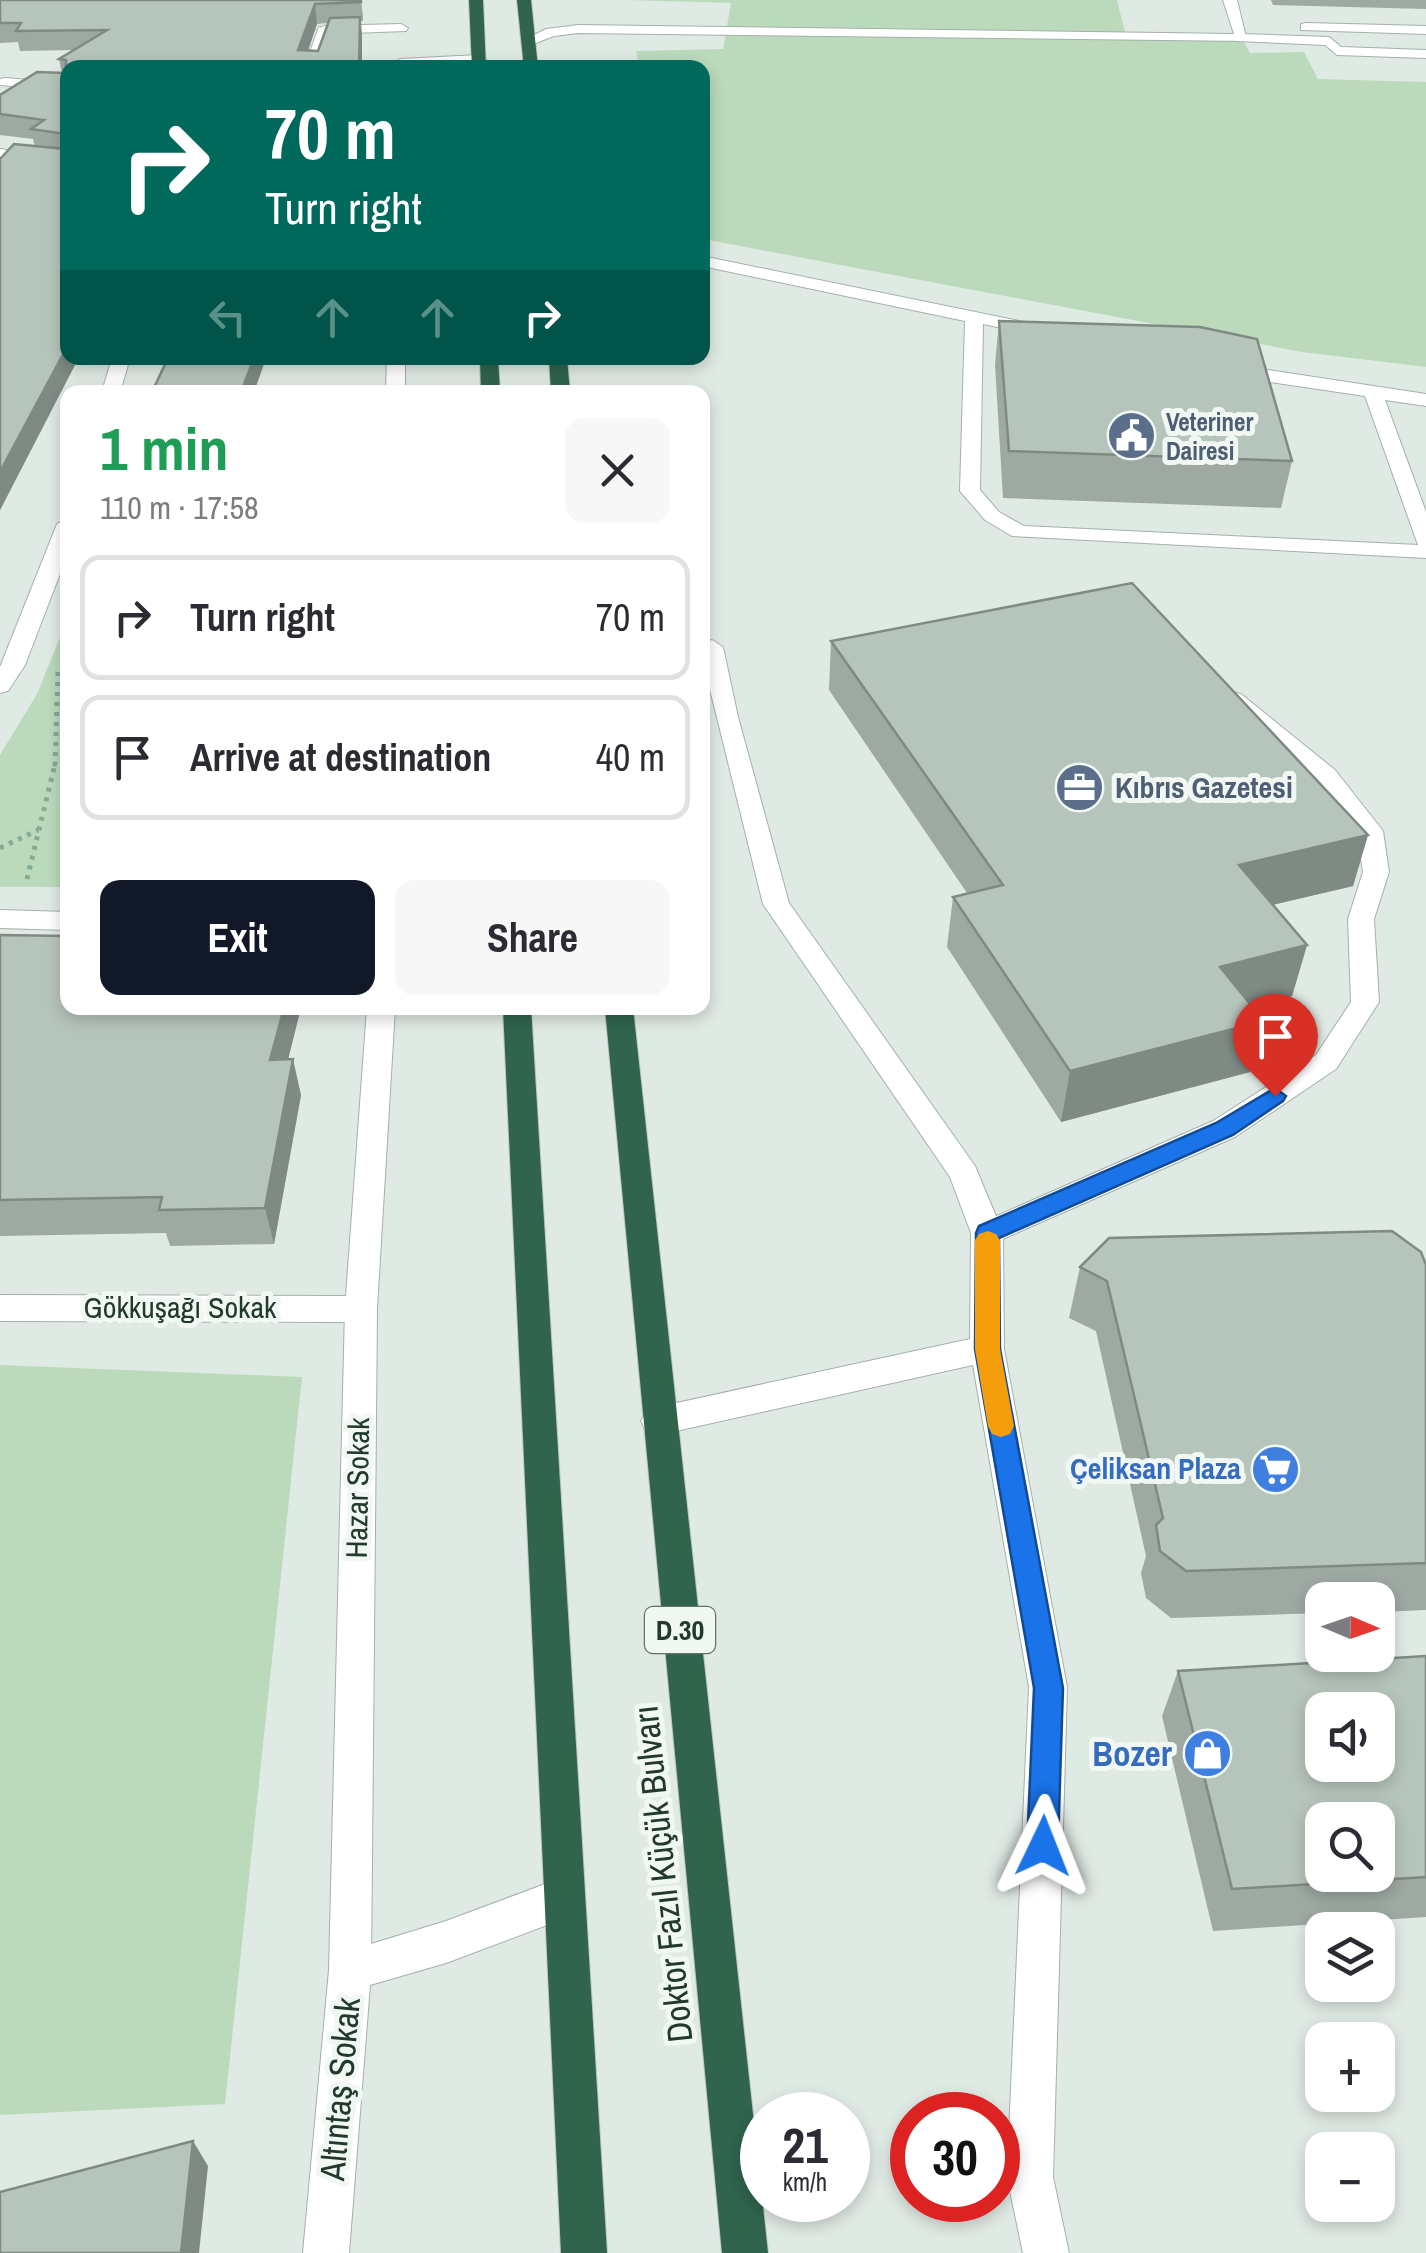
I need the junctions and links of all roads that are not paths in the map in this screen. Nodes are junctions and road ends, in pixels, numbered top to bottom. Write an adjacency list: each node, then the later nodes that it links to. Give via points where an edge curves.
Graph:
1 (476, 0): 11 (highway)
2 (1230, 0): 6 (street)
3 (525, 6): 4 (street); 7 (highway)
4 (820, 30): 6 (street); 7 (street, via 578,29)
5 (1426, 30): 6 (street)
6 (1240, 32): 8 (street, via 1329,42 1338,51)
7 (528, 42): 12 (highway)
8 (1426, 54)
9 (314, 60): 10 (street, via 324,30 402,21)
10 (400, 60)
11 (479, 60)
12 (530, 60)
13 (5, 82): 14 (street)
14 (60, 86)
15 (0, 154): 16 (street)
16 (60, 162)
17 (710, 262): 18 (street)
18 (974, 316): 19 (street); 27 (street, via 970,491 1018,532)
19 (1052, 333)
20 (1207, 365): 21 (street)
21 (1373, 392): 22 (street); 23 (street)
22 (1426, 400)
23 (1398, 462): 24 (street); 25 (street)
24 (1426, 462)
25 (1426, 542)
26 (60, 544): 30 (street)
27 (1426, 552)
28 (712, 647): 36 (street, via 776,904 964,1174)
29 (1209, 680): 36 (street, via 1326,774 1370,832 1376,872 1361,919 1365,1002 1326,1062 1224,1129)
30 (0, 686)
31 (9, 919): 32 (street)
32 (60, 920)
33 (382, 1015): 38 (street, Hazar Sokak)
34 (517, 1015): 41 (highway)
35 (619, 1015): 40 (highway, Doktor Fazıl Küçük Bulvarı / D.30)
36 (988, 1233): 39 (street)
37 (0, 1308): 38 (street, Gökkuşağı Sokak)
38 (361, 1309): 42 (street, Hazar Sokak)
39 (987, 1349): 40 (street); 46 (street, via 1048,1688 1030,2177)
40 (658, 1421): 45 (highway, Doktor Fazıl Küçük Bulvarı / D.30)
41 (564, 1898): 42 (street, Altıntaş Sokak); 44 (highway)
42 (350, 1970): 43 (street, Altıntaş Sokak)
43 (326, 2253)
44 (584, 2253)
45 (745, 2253)
46 (1046, 2253)

